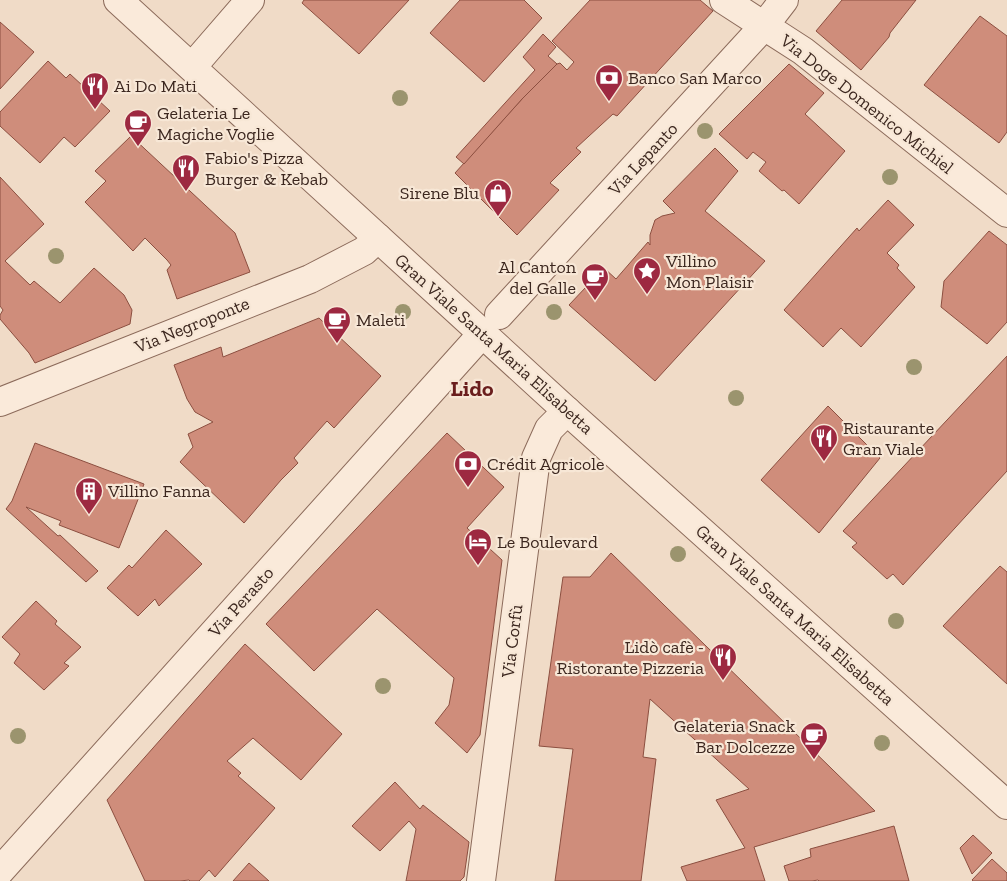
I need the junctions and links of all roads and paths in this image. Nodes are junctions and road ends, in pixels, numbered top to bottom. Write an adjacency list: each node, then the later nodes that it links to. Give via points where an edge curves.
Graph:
1 (118, 0): 6 (street, Gran Viale Santa Maria Elisabetta)
2 (250, 0): 6 (street)
3 (724, 0): 5 (street, Via Doge Domenico Michiel)
4 (784, 0): 5 (street, Via Lepanto)
5 (764, 26): 7 (street, Via Doge Domenico Michiel, via 803,51); 9 (street, Via Lepanto)
6 (192, 67): 8 (street, Gran Viale Santa Maria Elisabetta)
7 (1007, 213)
8 (378, 238): 9 (street, Gran Viale Santa Maria Elisabetta); 10 (street, Via Negroponte, via 364,250 310,278)
9 (491, 324): 11 (street, Gran Viale Santa Maria Elisabetta); 13 (street, Via Perasto)
10 (0, 402)
11 (567, 411): 12 (street, Gran Viale Santa Maria Elisabetta); 14 (street, Via Corfù, via 549,429 536,458)
12 (1007, 805)
13 (0, 871)
14 (481, 881)

